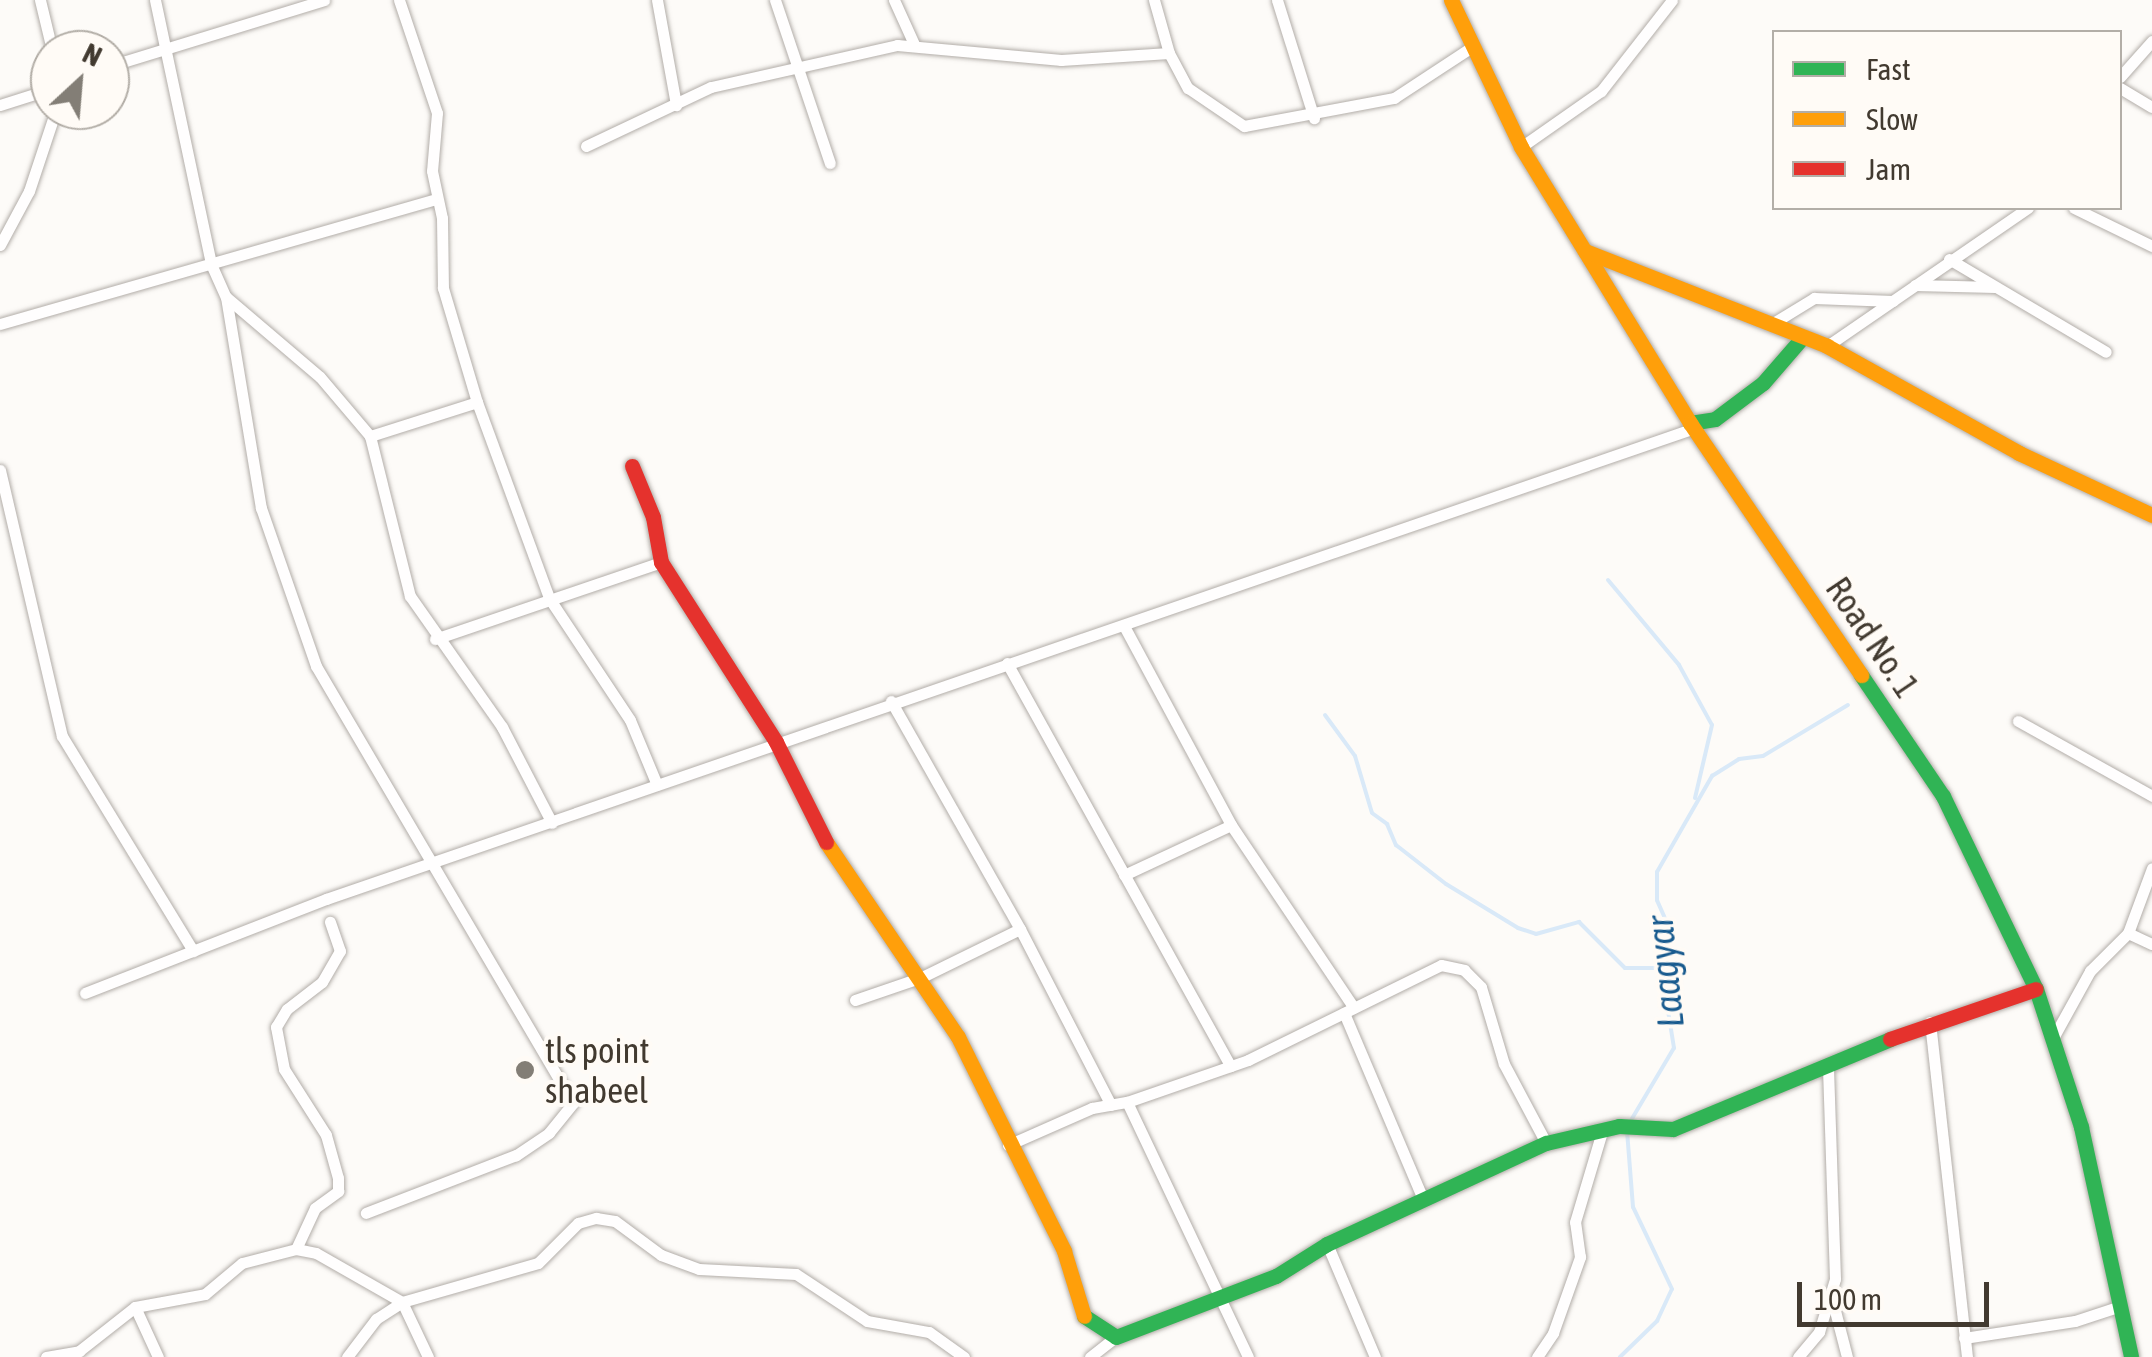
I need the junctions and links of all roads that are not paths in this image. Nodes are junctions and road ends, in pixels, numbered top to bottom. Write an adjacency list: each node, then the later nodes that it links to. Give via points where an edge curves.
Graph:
1 (40, 0): 13 (street)
2 (155, 0): 15 (street)
3 (324, 0): 12 (street)
4 (399, 0): 32 (street, via 437,113)
5 (658, 0): 24 (street)
6 (775, 0): 20 (street)
7 (894, 0): 16 (street)
8 (1154, 0): 18 (street)
9 (1277, 0): 27 (street)
10 (1450, 0): 17 (main road, Road No. 1)
11 (1672, 0): 30 (street, via 1600,91)
12 (289, 5): 15 (street)
13 (47, 30)
14 (2152, 41): 21 (street)
15 (164, 44): 19 (street); 39 (street)
16 (914, 44): 18 (street, via 1061,60); 20 (street)
17 (1470, 48): 27 (street, via 1394,98); 30 (main road, Road No. 1)
18 (1169, 53): 27 (street, via 1188,88 1244,126)
19 (130, 58)
20 (796, 68): 24 (street, via 711,87); 31 (street)
21 (2122, 75)
22 (2122, 89): 26 (street)
23 (30, 96): 25 (street)
24 (676, 105): 29 (street)
25 (0, 106)
26 (2152, 107)
27 (1314, 118)
28 (49, 130): 35 (street)
29 (586, 146)
30 (1521, 148): 37 (main road, Road No. 1)
31 (830, 163)
32 (433, 200): 39 (street); 49 (street, via 442,218 443,288)
33 (2025, 210): 38 (street)
34 (2078, 210): 36 (street)
35 (0, 244)
36 (2152, 246)
37 (1586, 252): 45 (main road); 50 (main road, Road No. 1)
38 (1949, 259): 40 (street); 41 (street)
39 (211, 264): 42 (street); 44 (street)
40 (1915, 285): 41 (street); 43 (street)
41 (1997, 287): 48 (street)
42 (226, 298): 51 (street, via 320,377); 67 (street, via 261,508 316,666)
43 (1893, 301): 45 (street, via 1814,298); 47 (street)
44 (0, 324)
45 (1770, 325): 46 (main road)
46 (1802, 338): 47 (main road); 50 (main road, via 1763,383 1715,418)
47 (1827, 346): 54 (main road, via 2019,453)
48 (2106, 352)
49 (477, 402): 51 (street); 56 (street)
50 (1693, 425): 57 (street); 76 (main road, Road No. 1, via 1943,796)
51 (370, 436): 58 (street, via 388,486 400,568)
52 (632, 466): 55 (main road, via 654,518)
53 (0, 470): 74 (street, via 62,736)
54 (2152, 515)
55 (661, 562): 56 (street); 62 (main road)
56 (549, 598): 58 (street); 63 (street, via 623,707)
57 (1124, 626): 59 (street); 66 (street)
58 (435, 638): 65 (street, via 502,728)
59 (1007, 664): 60 (street); 69 (street)
60 (891, 701): 62 (street); 71 (street)
61 (2018, 721): 64 (street)
62 (776, 742): 63 (street); 75 (main road, via 836,862)
63 (657, 785): 65 (street)
64 (2152, 796)
65 (552, 823): 67 (street)
66 (1231, 824): 69 (street); 79 (street)
67 (429, 864): 74 (street); 90 (street, via 574,1103 516,1156)
68 (2152, 868): 72 (street)
69 (1124, 875): 82 (street)
70 (330, 922): 92 (street, via 340,951 322,982 288,1008 276,1027 284,1069 326,1135 338,1178 338,1191 315,1208)
71 (1020, 929): 75 (street); 85 (street)
72 (2128, 933): 73 (street); 81 (street, via 2090,971)
73 (2152, 944)
74 (193, 950): 77 (street)
75 (922, 978): 78 (street); 88 (main road)
76 (2036, 988): 80 (main road); 81 (main road, Road No. 1)
77 (85, 992)
78 (856, 1000)
79 (1349, 1010): 82 (street); 87 (street, via 1441,965 1464,970 1481,987 1504,1064); 89 (street)
80 (1930, 1022): 83 (main road); 99 (street)
81 (2052, 1039): 96 (main road, Road No. 1, via 2081,1126)
82 (1230, 1066): 84 (street)
83 (1828, 1066): 86 (main road, via 1673,1129); 95 (street)
84 (1127, 1102): 85 (street); 93 (street)
85 (1111, 1105): 88 (street)
86 (1604, 1128): 87 (main road); 108 (street, via 1574,1222 1580,1257 1553,1333)
87 (1546, 1143): 89 (main road)
88 (1008, 1145): 98 (main road, via 1064,1251 1078,1308 1087,1322)
89 (1423, 1200): 91 (main road)
90 (366, 1214)
91 (1327, 1244): 93 (main road, via 1276,1276); 107 (street)
92 (296, 1248): 94 (street, via 316,1252); 97 (street, via 242,1263 205,1294)
93 (1219, 1298): 98 (main road); 106 (street)
94 (402, 1302): 102 (street, via 376,1319); 103 (street); 104 (street, via 538,1263 578,1224 596,1218 616,1221 661,1255 699,1270 780,1268 796,1274 867,1321 929,1332)
95 (1832, 1302): 109 (street); 110 (street)
96 (2122, 1306): 99 (street); 112 (main road, Road No. 1)
97 (134, 1308): 100 (street, via 79,1351); 101 (street)
98 (1116, 1336): 105 (street)
99 (1964, 1338): 111 (street)
100 (46, 1357)
101 (158, 1357)
102 (346, 1357)
103 (428, 1357)
104 (964, 1357)
105 (1090, 1357)
106 (1248, 1357)
107 (1375, 1357)
108 (1537, 1357)
109 (1798, 1357)
110 (1847, 1357)
111 (1968, 1357)
112 (2131, 1357)

